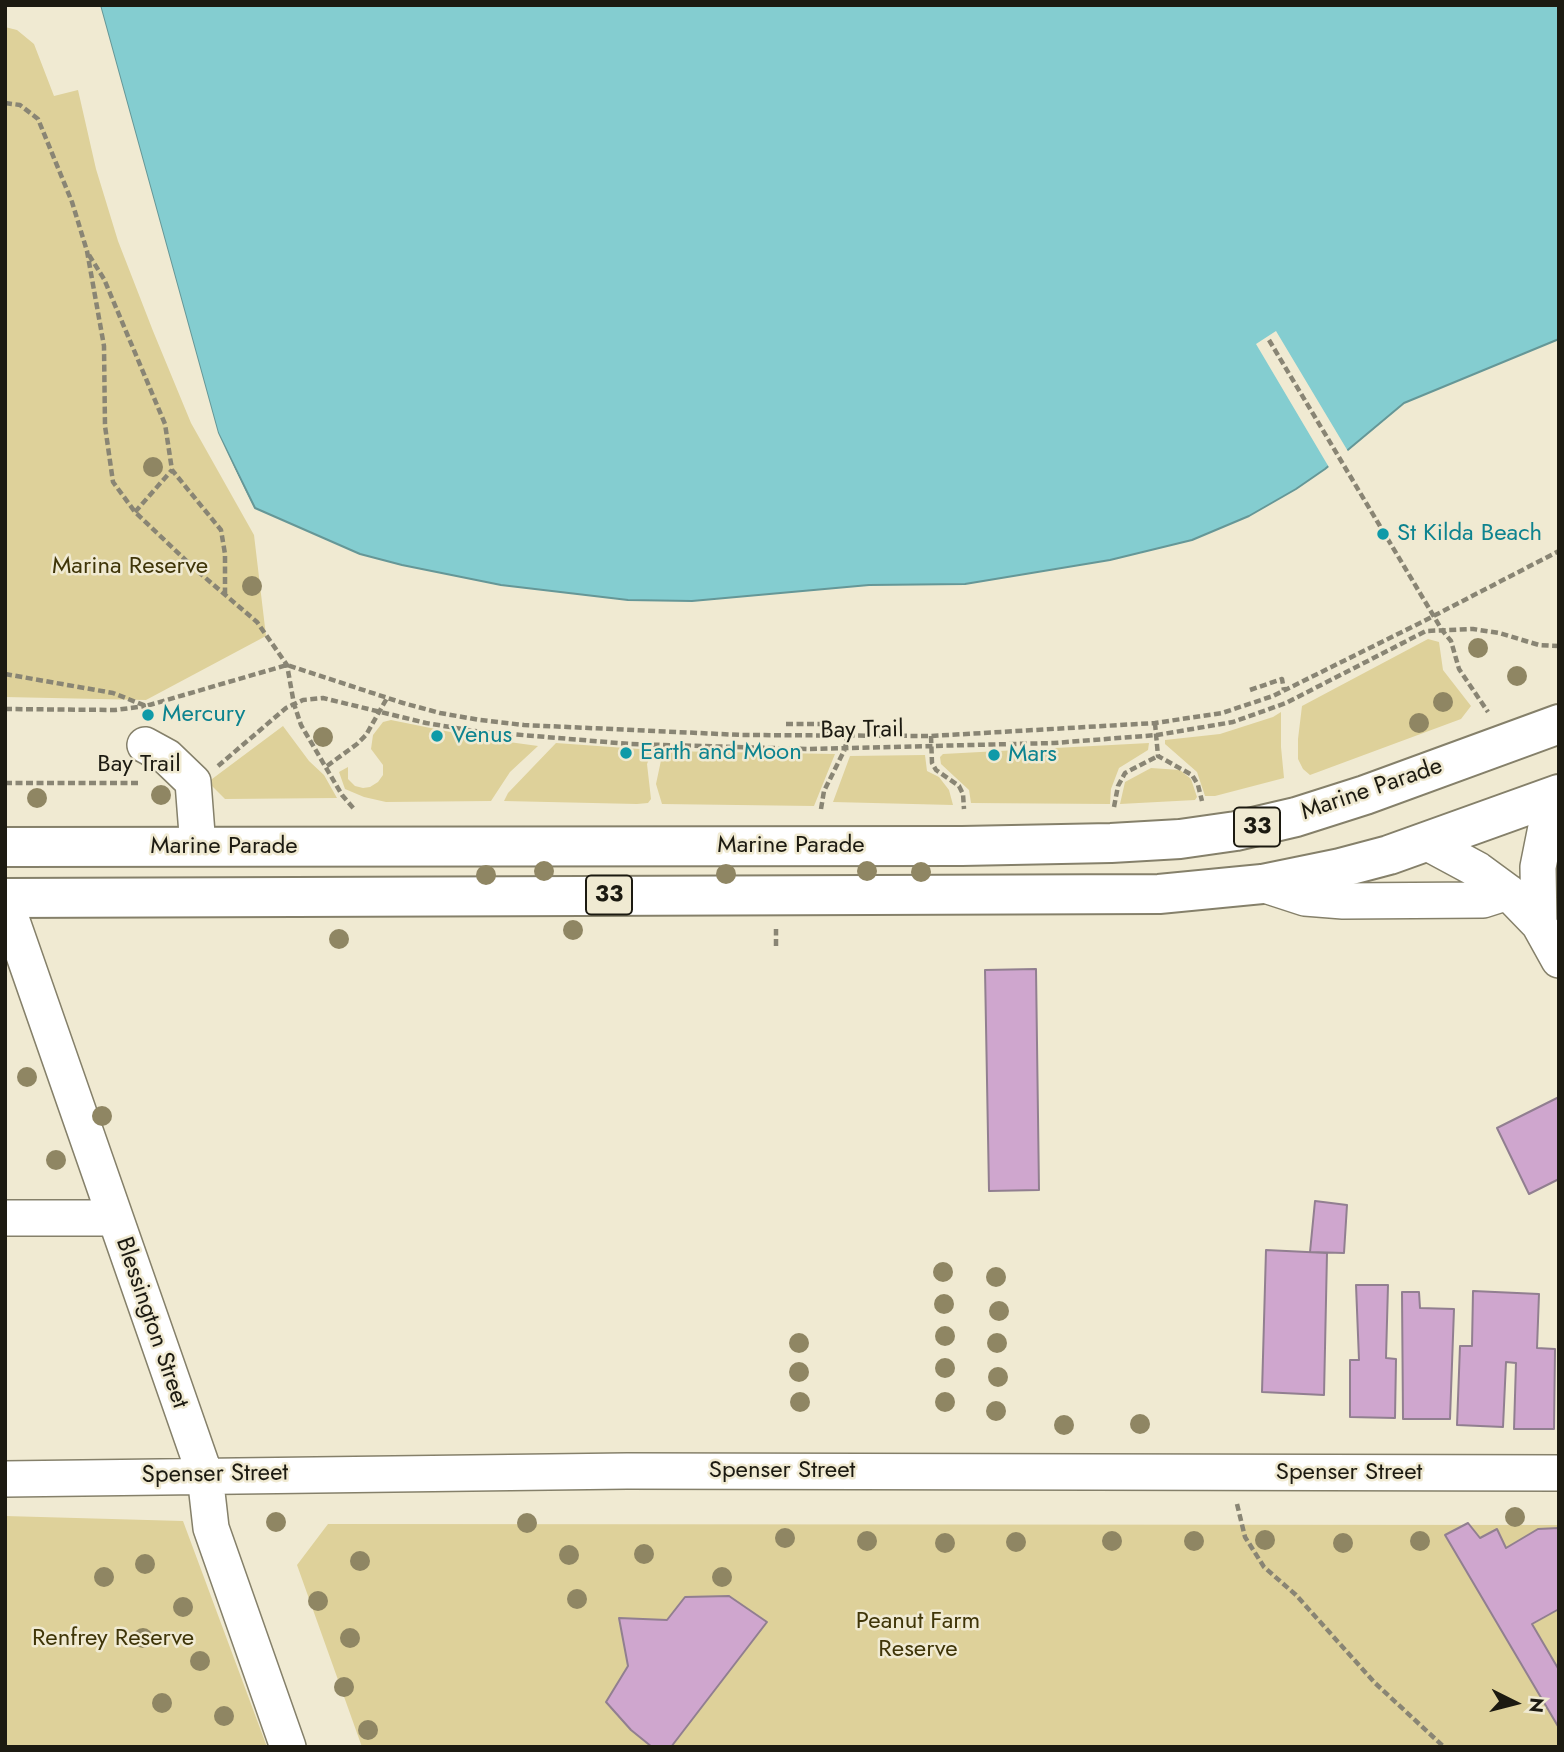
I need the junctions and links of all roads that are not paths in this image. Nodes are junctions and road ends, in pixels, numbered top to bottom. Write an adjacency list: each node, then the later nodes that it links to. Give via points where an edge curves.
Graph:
1 (1559, 724): 6 (main road, Marine Parade / 33, via 1296,817 1180,839 962,846)
2 (145, 745): 6 (street, via 194,782)
3 (1555, 795): 4 (main road, Marine Parade / 33); 10 (street, via 1538,867)
4 (1426, 842): 7 (main road, Marine Parade / 33, via 1340,868); 8 (street)
5 (5, 847): 6 (main road, Marine Parade / 33)
6 (198, 847)
7 (1262, 884): 8 (street, Marine Parade, via 1305,898 1343,901 1482,900); 9 (main road, Marine Parade / 33, via 1159,894)
8 (1508, 892): 10 (street)
9 (5, 899): 12 (street, Blessington Street)
10 (1539, 924): 11 (street)
11 (1559, 960)
12 (115, 1217): 13 (street); 15 (street, Blessington Street)
13 (5, 1218)
14 (1559, 1473): 15 (street, Spenser Street)
15 (205, 1475): 16 (street, Spenser Street); 17 (street, Blessington Street, via 211,1528)
16 (5, 1479)
17 (288, 1747)

